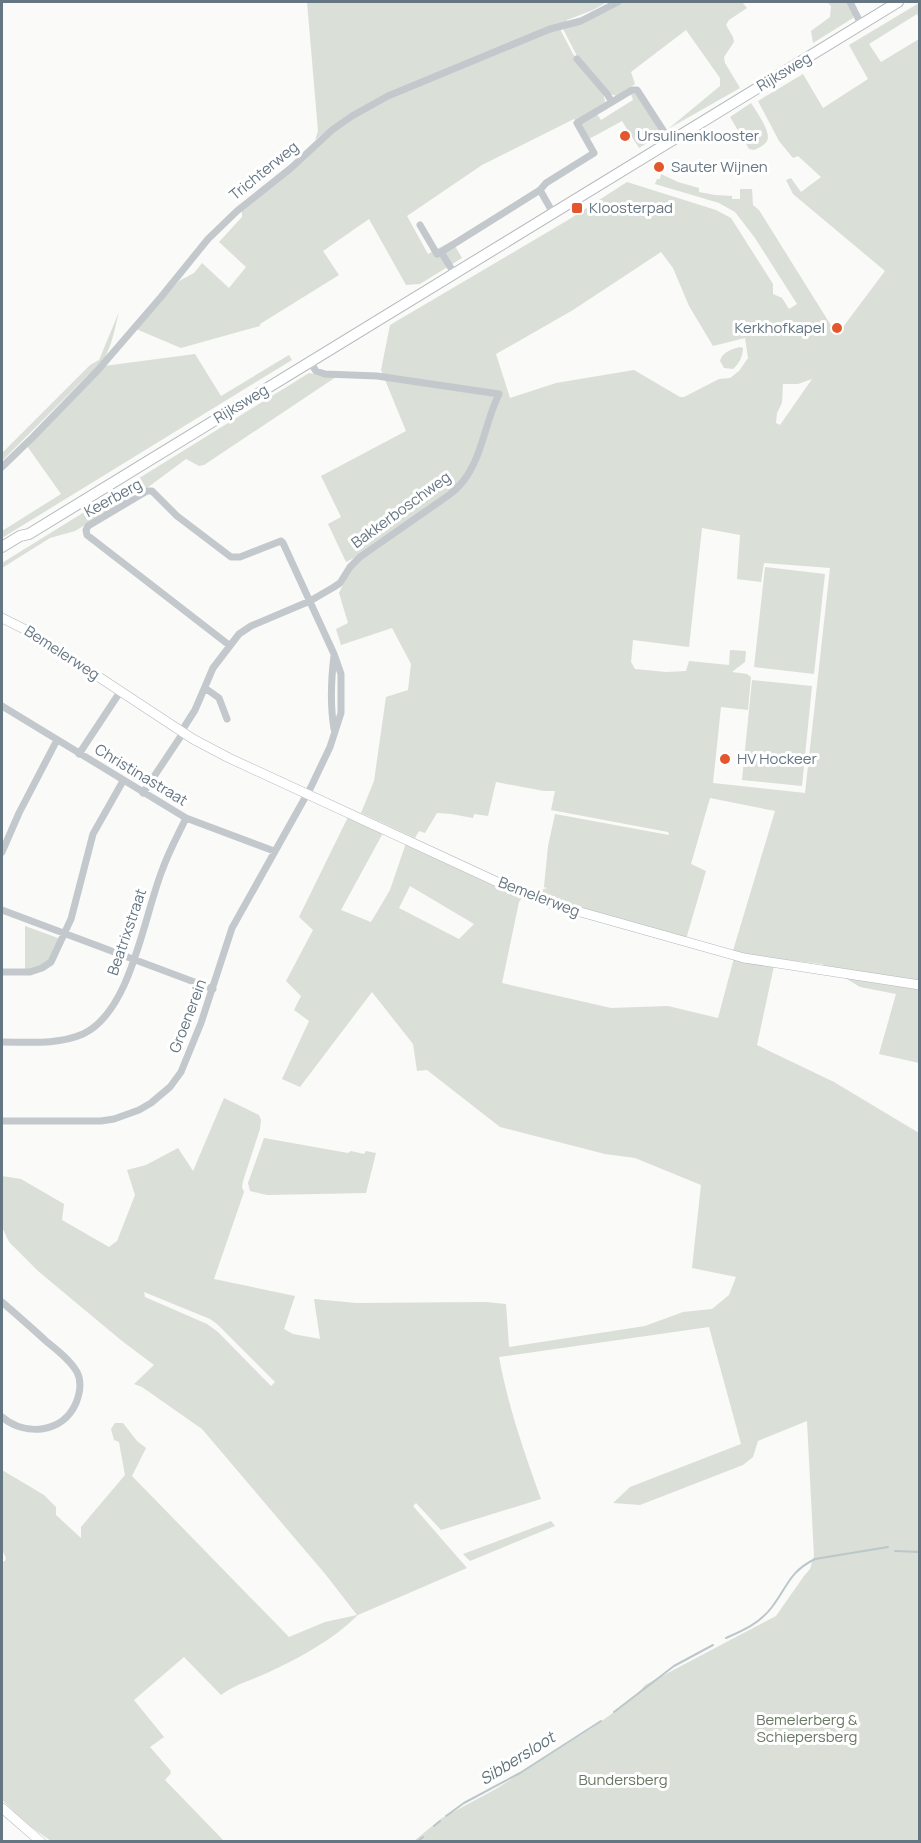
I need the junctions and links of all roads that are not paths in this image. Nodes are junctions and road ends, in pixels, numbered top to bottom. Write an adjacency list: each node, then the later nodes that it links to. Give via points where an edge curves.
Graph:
1 (618, 2): 14 (street, Trichterweg, via 581,21 550,29 388,96 332,130 208,239 98,370)
2 (850, 2): 4 (street)
3 (898, 2): 4 (main road, Rijksweg)
4 (861, 24): 7 (main road, Rijksweg)
5 (578, 59): 6 (street)
6 (612, 102): 7 (street, via 638,90); 8 (street, via 577,123 594,153)
7 (670, 141): 9 (main road, Rijksweg)
8 (540, 190): 9 (street); 11 (street)
9 (553, 213): 12 (main road, Rijksweg)
10 (420, 225): 11 (street, via 437,254)
11 (441, 252): 12 (street)
12 (454, 273): 13 (main road, Rijksweg)
13 (310, 362): 15 (main road, Rijksweg); 18 (street, Bakkerboschweg, via 316,371 326,374 377,376 499,394 476,461 462,483 360,557 340,583)
14 (2, 467)
15 (29, 534): 16 (main road, Rijksweg); 17 (main road, Rijksweg)
16 (2, 547)
17 (2, 555)
18 (310, 601): 20 (street, Bakkerboschweg, via 244,630); 20 (street, Keerberg, via 281,541 231,557 177,516 152,490 88,526 87,535); 30 (street, Groenerein, via 334,654 334,731)
19 (2, 618): 22 (street, Bemelerweg, via 39,637)
20 (230, 645): 21 (street, Bakkerboschweg, via 213,668)
21 (205, 688): 24 (street, via 219,698); 25 (street, Bakkerboschweg)
22 (120, 692): 25 (street, Bemelerweg); 27 (street)
23 (2, 706): 26 (street, Christinastraat)
24 (226, 719)
25 (182, 732): 29 (street); 30 (street, Bemelerweg)
26 (57, 740): 27 (street, Christinastraat); 33 (street)
27 (80, 754): 28 (street, Christinastraat)
28 (123, 781): 29 (street, Christinastraat); 35 (street, via 93,834)
29 (143, 793): 31 (street, Christinastraat)
30 (308, 794): 32 (street, Groenerein); 38 (street, Bemelerweg, via 548,903 744,958)
31 (186, 818): 32 (street, Christinastraat); 36 (street, Beatrixstraat, via 162,868)
32 (274, 851): 39 (street, Groenerein, via 232,928)
33 (2, 852)
34 (2, 910): 35 (street)
35 (65, 933): 36 (street); 37 (street, via 51,962 42,968)
36 (134, 960): 39 (street); 40 (street, Beatrixstraat, via 109,1012 95,1027 73,1038)
37 (2, 972)
38 (920, 985)
39 (213, 989): 41 (street, Groenerein, via 181,1072 151,1103 101,1121)
40 (2, 1042)
41 (2, 1121)
42 (2, 1302): 43 (street, via 62,1355 80,1381 73,1409 57,1424 31,1430)
43 (2, 1417)
44 (2, 1808): 45 (street)
45 (41, 1842)

